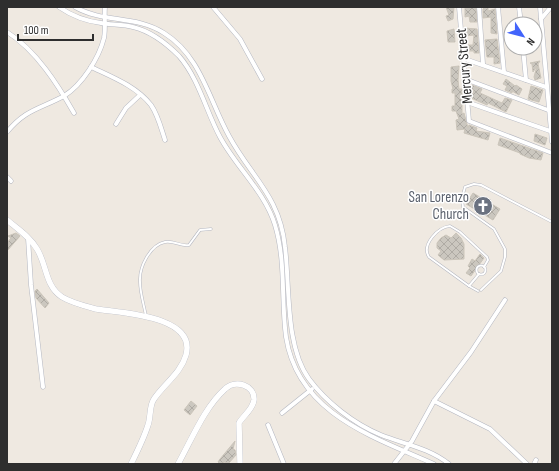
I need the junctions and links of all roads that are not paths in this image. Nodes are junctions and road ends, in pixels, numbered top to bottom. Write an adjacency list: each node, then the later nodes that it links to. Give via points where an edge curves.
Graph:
1 (59, 7): 11 (street, via 70,14)
2 (75, 7): 9 (street)
3 (105, 7): 9 (street)
4 (213, 7): 19 (street, via 240,39)
5 (460, 7): 15 (street, Mercury Street)
6 (479, 7): 16 (street)
7 (498, 7): 18 (street)
8 (551, 7): 10 (street)
9 (104, 17): 11 (street); 35 (street, via 144,23 165,34 184,50 198,69 229,136)
10 (543, 17)
11 (105, 23): 17 (street, via 104,38); 36 (street, via 133,26 162,42 180,57 199,90 219,136)
12 (7, 32): 24 (street, via 42,66)
13 (543, 47): 22 (street)
14 (524, 56): 21 (street)
15 (462, 58): 16 (street); 20 (street, Mercury Street)
16 (483, 64): 18 (street)
17 (91, 67): 23 (street, via 123,82); 24 (street)
18 (504, 72): 21 (street)
19 (262, 79)
20 (465, 79): 25 (street, Mercury Street); 26 (street)
21 (526, 80): 22 (street)
22 (546, 88): 26 (street)
23 (140, 95): 29 (street, via 126,108); 32 (street, via 155,113)
24 (64, 96): 27 (street); 31 (street, via 28,112)
25 (467, 102): 30 (street); 34 (street, Mercury Street, via 469,120 472,124)
26 (548, 110): 28 (street)
27 (74, 113)
28 (551, 118): 30 (street)
29 (116, 124)
30 (550, 131): 33 (street)
31 (7, 132)
32 (165, 140)
33 (552, 141)
34 (552, 153)
35 (252, 170): 36 (street); 43 (street, via 277,209)
36 (246, 176): 44 (street, via 268,208)
37 (7, 177): 38 (street)
38 (11, 181)
39 (7, 220): 42 (main road)
40 (552, 222): 48 (lane, via 476,184 466,187 462,198 463,207 494,229 505,248 501,271)
41 (210, 228): 51 (lane, via 200,230 190,245 184,246 168,241 153,249 142,268 140,281)
42 (28, 238): 51 (main road, via 39,252 51,287 60,296 88,307); 55 (street)
43 (285, 246): 44 (street); 52 (street)
44 (280, 247): 53 (street)
45 (484, 267): 46 (lane, via 478,267); 46 (lane, via 485,273); 47 (lane, via 487,257 460,232 450,226 440,229 427,246 427,254 435,263)
46 (478, 274): 47 (lane)
47 (469, 286): 49 (lane)
48 (482, 290)
49 (478, 291)
50 (505, 300): 57 (street, via 471,352)
51 (146, 316): 62 (main road, via 175,328 184,338 187,349 175,375 152,404 148,426)
52 (291, 316): 53 (street); 54 (street, via 296,351 303,369)
53 (285, 318): 56 (street, via 286,338 293,362)
54 (315, 386): 56 (street); 60 (street, via 363,426)
55 (42, 387)
56 (310, 391): 58 (street); 61 (street, via 350,425)
57 (434, 401): 60 (street); 69 (street, via 490,429)
58 (282, 413)
59 (268, 425): 65 (street)
60 (409, 445): 61 (street); 68 (street)
61 (404, 451): 66 (street); 67 (street)
62 (131, 464)
63 (178, 464): 64 (main road, via 226,387 243,384 252,393 254,400 239,423)
64 (240, 464)
65 (284, 464)
66 (394, 464)
67 (434, 464)
68 (449, 464)
69 (527, 464)

